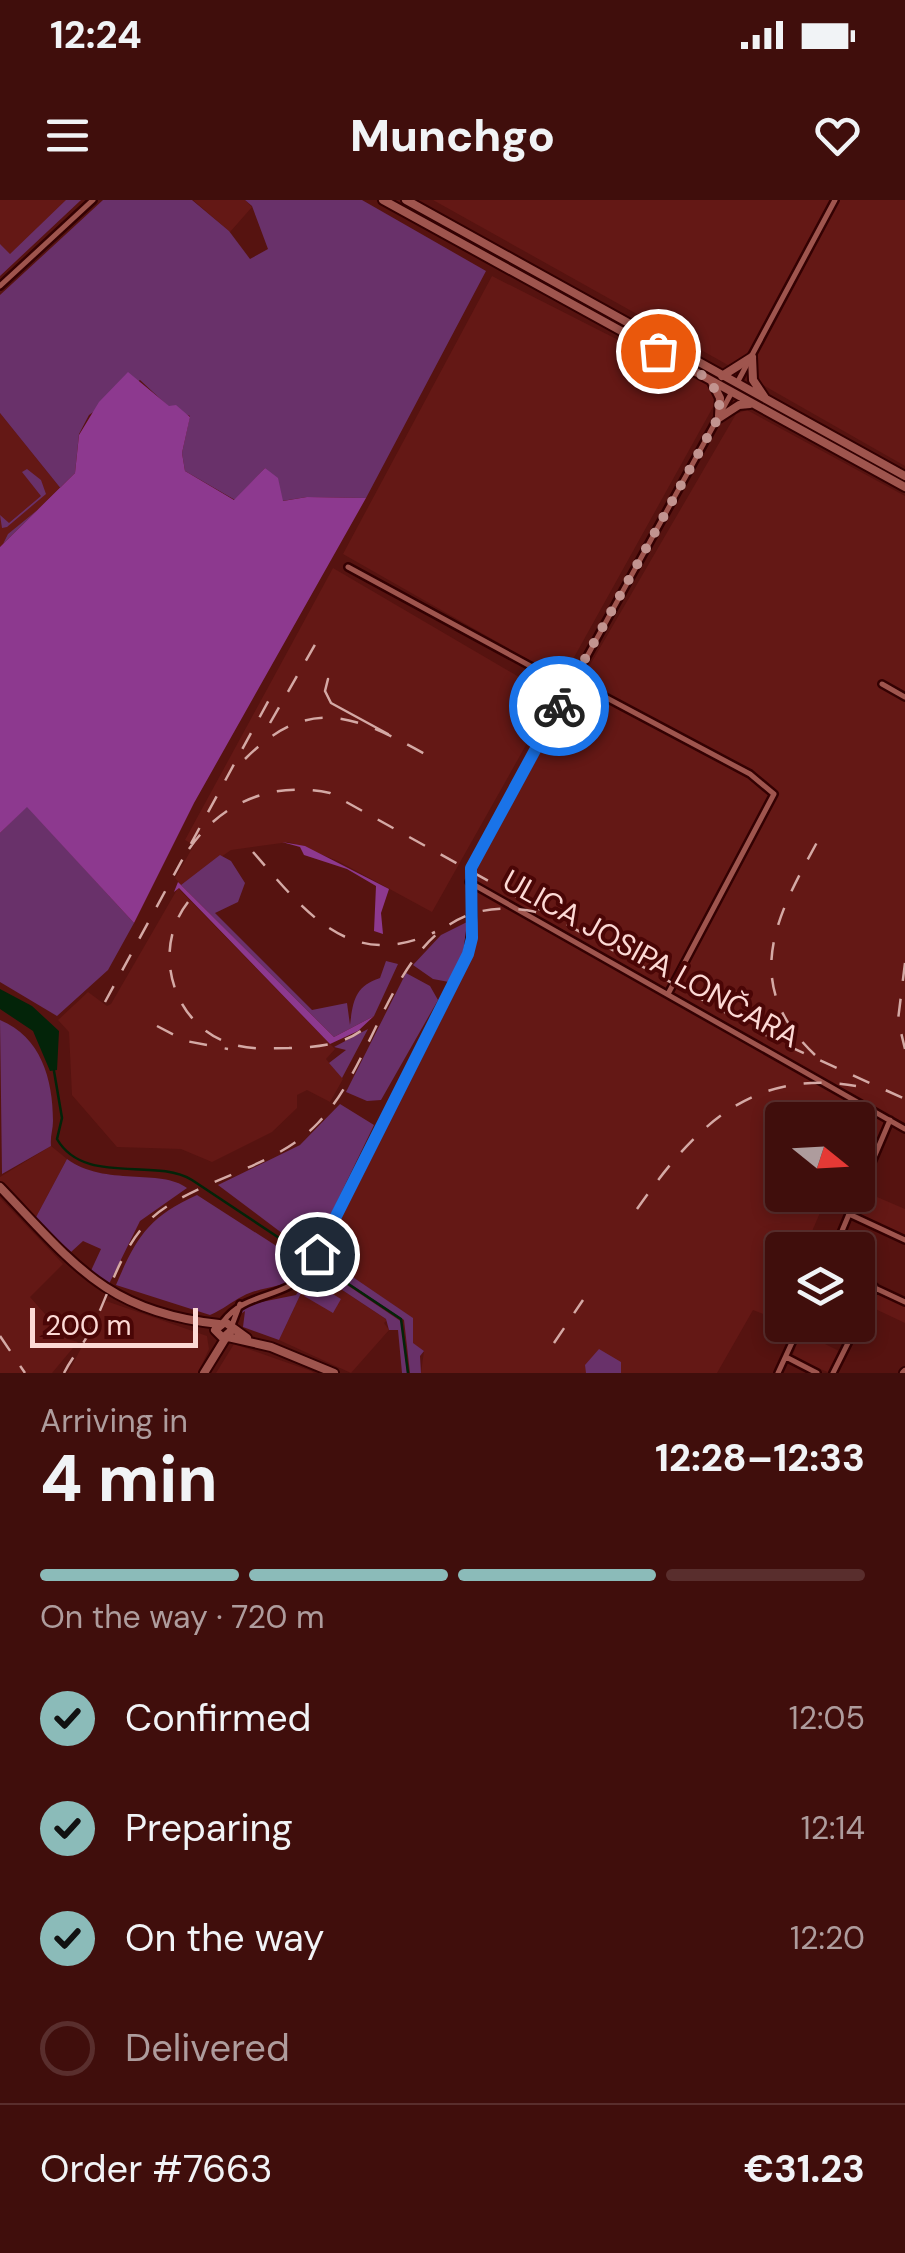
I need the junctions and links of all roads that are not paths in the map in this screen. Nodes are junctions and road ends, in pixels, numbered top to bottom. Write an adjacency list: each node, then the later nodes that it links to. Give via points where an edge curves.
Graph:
1 (93, 200): 5 (street)
2 (383, 200): 8 (main road)
3 (406, 200): 7 (main road)
4 (835, 200): 6 (street)
5 (0, 286)
6 (752, 356): 7 (main road); 9 (street); 10 (main road, via 753,380)
7 (721, 376): 9 (main road)
8 (709, 379): 9 (main road); 12 (main road, via 720,395)
9 (734, 388): 10 (main road); 11 (main road); 12 (street)
10 (772, 404): 13 (main road)
11 (758, 405): 12 (main road, via 738,405); 14 (main road)
12 (718, 418): 16 (street)
13 (905, 476)
14 (905, 486)
15 (348, 567): 16 (street)
16 (571, 684): 19 (street, via 480,849); 20 (street, via 770,786 774,794)
17 (882, 684): 18 (street)
18 (905, 697)
19 (470, 882): 20 (street, ULICA JOSIPA LONČARA); 30 (street, ULICA JOSIPA LONČARA, via 468,954 311,1266 293,1287 240,1304)
20 (668, 994): 21 (street, ULICA JOSIPA LONČARA)
21 (890, 1120): 22 (street, ULICA JOSIPA LONČARA); 23 (street)
22 (905, 1129)
23 (875, 1155)
24 (0, 1188): 30 (main road, via 89,1280 135,1304)
25 (849, 1214): 26 (street); 27 (street)
26 (842, 1232)
27 (905, 1240)
28 (875, 1288): 29 (street)
29 (905, 1302)
30 (224, 1331): 34 (main road); 35 (main road)
31 (793, 1342): 33 (street)
32 (848, 1342): 38 (street)
33 (786, 1358): 36 (street); 37 (street)
34 (204, 1373)
35 (334, 1373)
36 (778, 1373)
37 (817, 1373)
38 (833, 1373)

